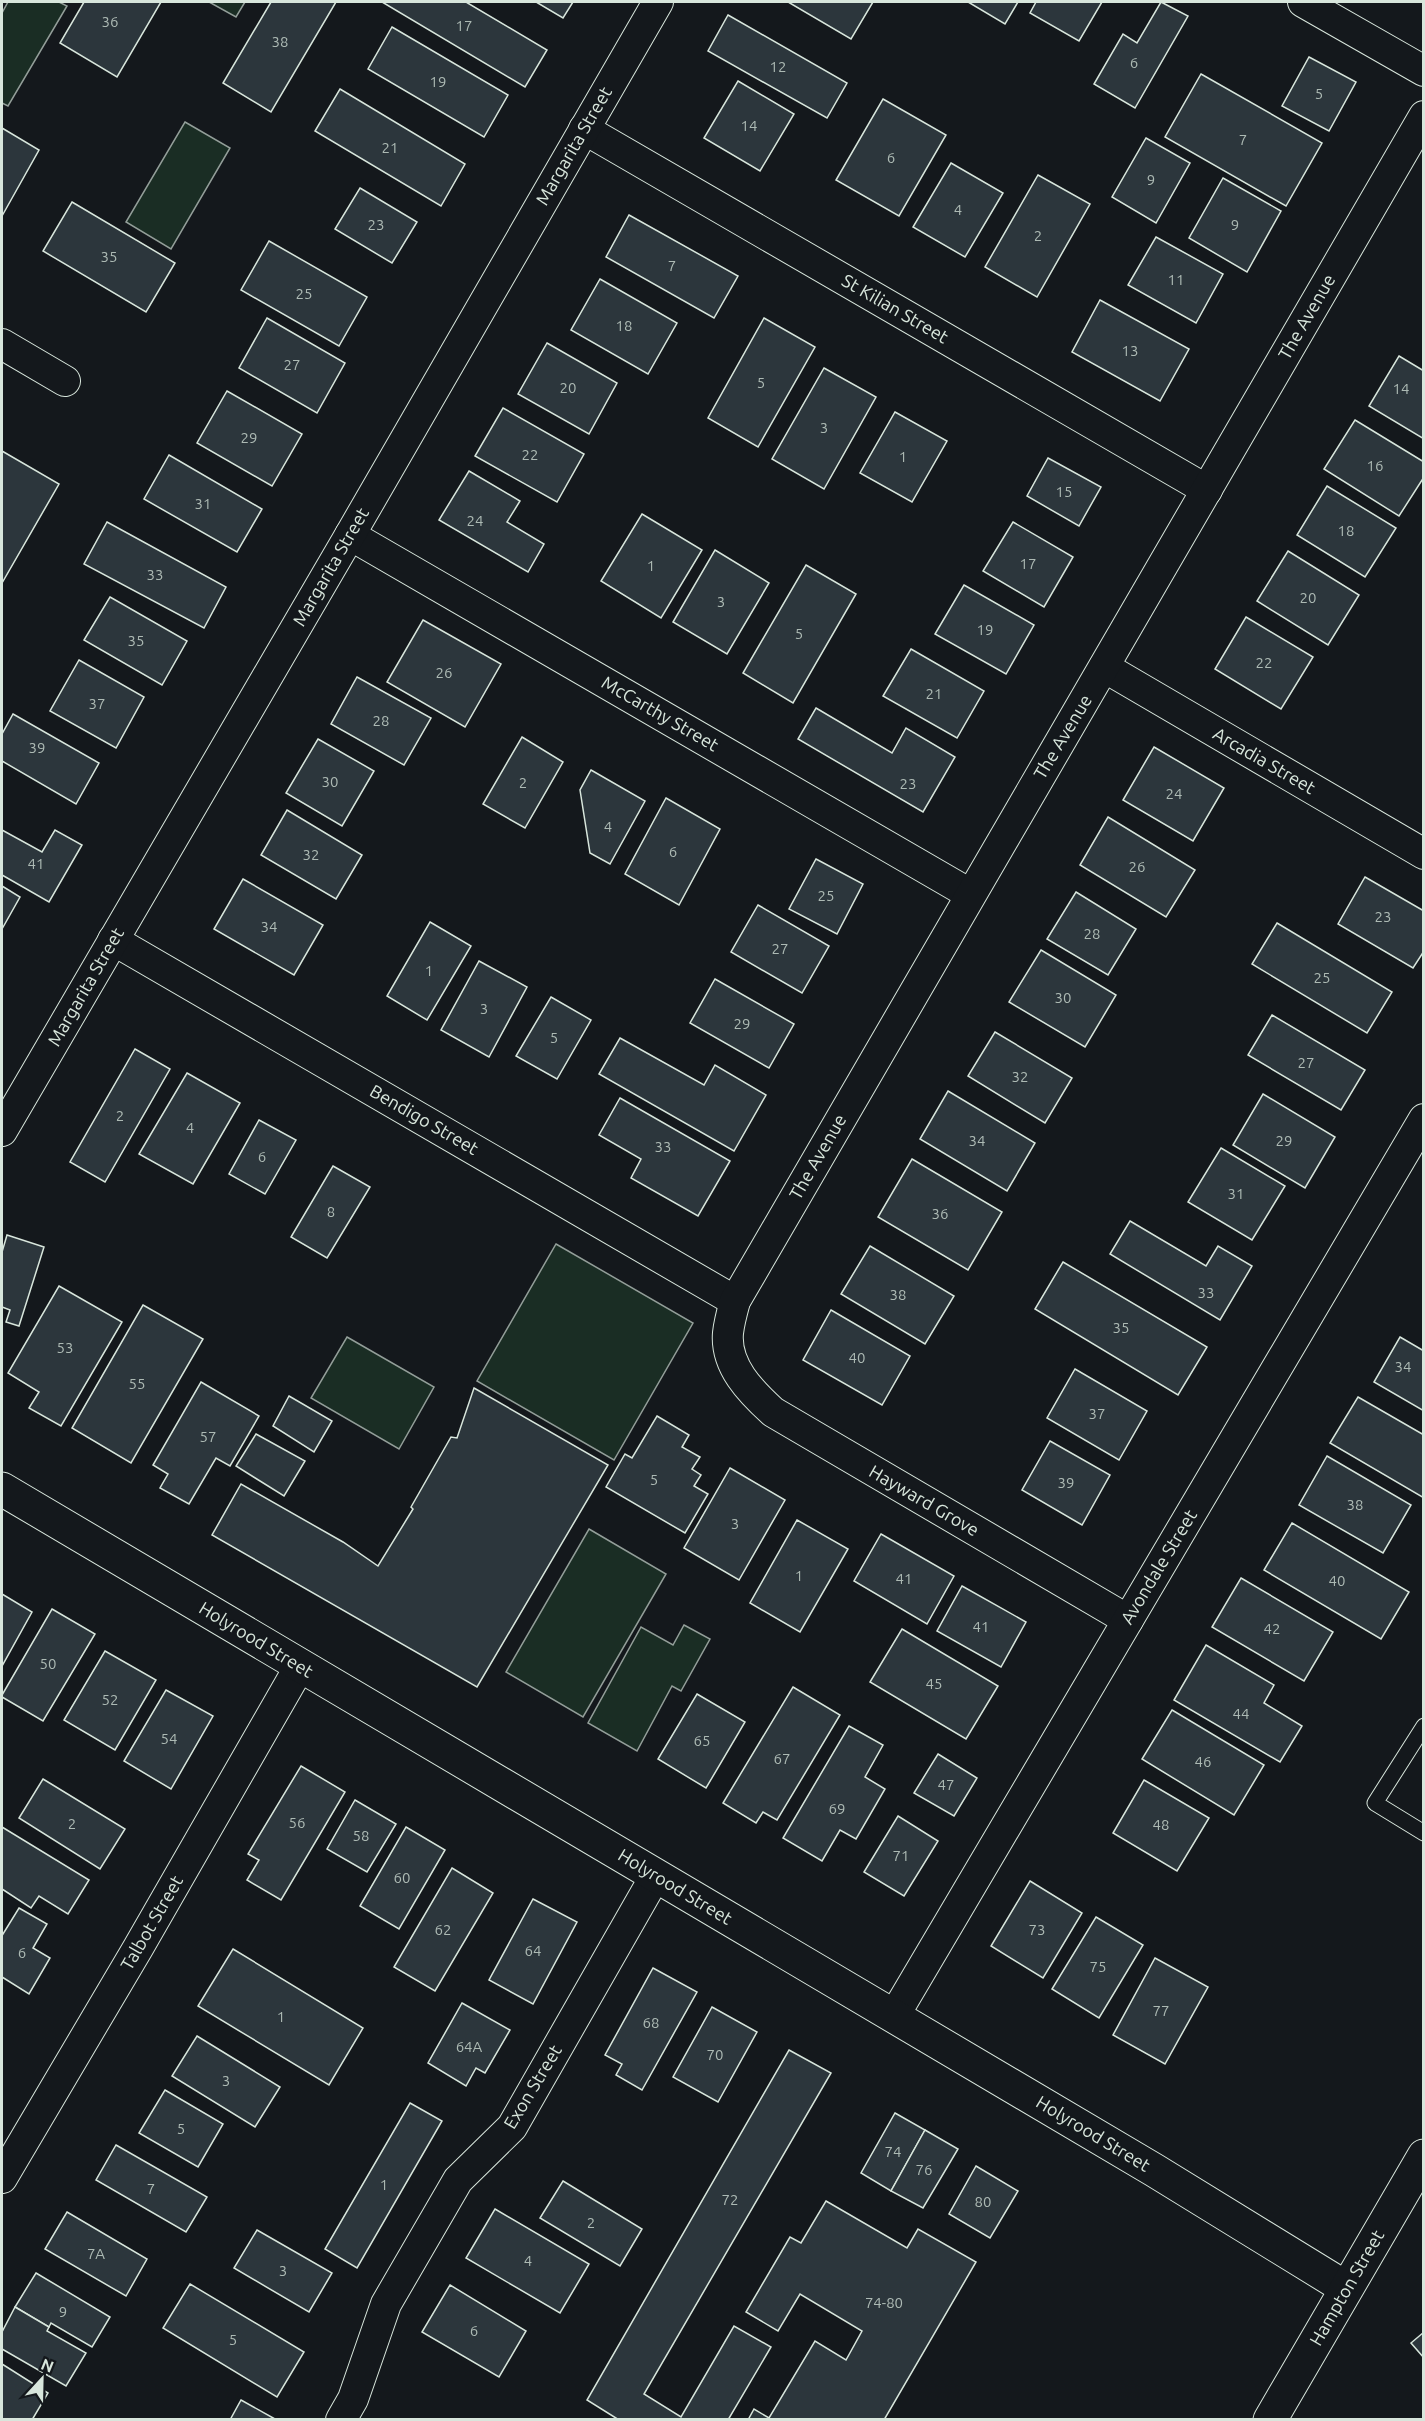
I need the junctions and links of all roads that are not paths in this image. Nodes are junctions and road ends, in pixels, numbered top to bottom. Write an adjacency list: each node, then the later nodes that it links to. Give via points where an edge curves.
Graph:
1 (658, 2): 5 (street, Margarita Street)
2 (1303, 2): 3 (street)
3 (1424, 71)
4 (1424, 116): 8 (street, The Avenue)
5 (584, 129): 8 (street, St Kilian Street); 9 (street, Margarita Street)
6 (2, 344): 7 (street)
7 (65, 381)
8 (1207, 490): 10 (street, The Avenue)
9 (350, 535): 12 (street, McCarthy Street); 13 (street, Margarita Street)
10 (1104, 667): 11 (street, Arcadia Street); 12 (street, The Avenue)
11 (1424, 854)
12 (970, 894): 16 (street, The Avenue)
13 (113, 940): 15 (street, Margarita Street); 16 (street, Bendigo Street)
14 (1424, 1119): 19 (street, Avondale Street)
15 (2, 1131)
16 (735, 1301): 17 (street, The Avenue, via 728,1336)
17 (734, 1366): 19 (street, Hayward Grove, via 749,1391 773,1412)
18 (2, 1489): 20 (street, Holyrood Street)
19 (1128, 1620): 24 (street, Avondale Street)
20 (300, 1666): 23 (street, Holyrood Street); 26 (street, Talbot Street)
21 (1424, 1726): 22 (lane, via 1375,1803)
22 (1424, 1833)
23 (656, 1875): 24 (street, Holyrood Street); 28 (street, Exon Street, via 512,2127 458,2180 386,2304)
24 (894, 2016): 27 (street, Holyrood Street)
25 (1424, 2156): 27 (street, Hampton Street)
26 (2, 2178)
27 (1346, 2288): 29 (street, Hampton Street)
28 (341, 2420)
29 (1270, 2420)

